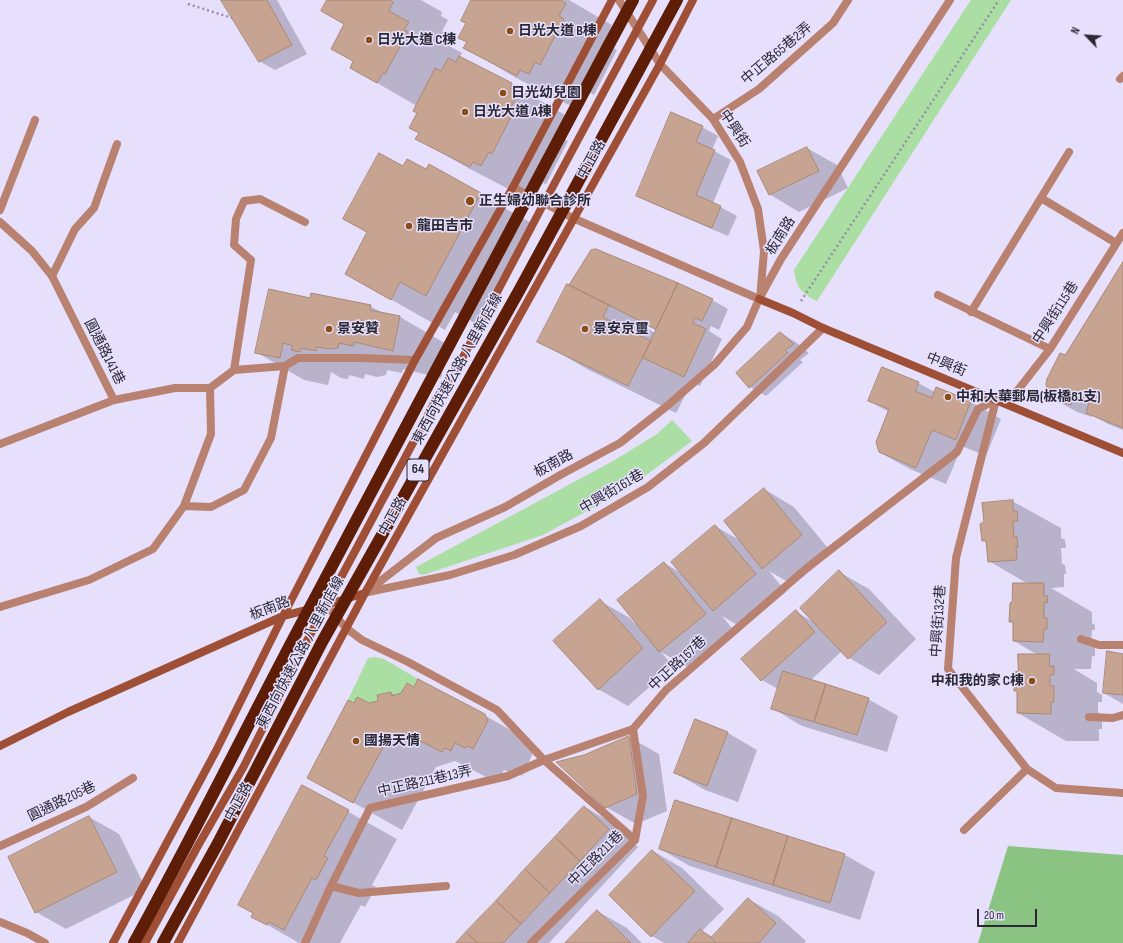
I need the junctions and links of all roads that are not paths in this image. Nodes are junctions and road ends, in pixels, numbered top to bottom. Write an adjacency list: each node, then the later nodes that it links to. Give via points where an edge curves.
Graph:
1 (612, 0): 15 (main road)
2 (619, 0): 9 (street, 中興街)
3 (633, 0): 63 (highway, 東西向快速公路 八里新店線 / 64, bridge, via 478,288 180,860)
4 (653, 0): 9 (main road, 中正路)
5 (677, 0): 65 (highway, 東西向快速公路 八里新店線 / 64, bridge, via 520,289 322,642)
6 (693, 0): 10 (main road, 中正路)
7 (848, 0): 11 (street, 中正路65巷2弄, via 833,23 759,89)
8 (950, 0): 26 (street, 板南路, via 781,259)
9 (637, 29): 10 (street, 中興街); 17 (main road, 中正路)
10 (660, 64): 11 (street, 中興街); 19 (main road, 中正路)
11 (713, 119): 26 (street, 中興街, via 740,162 758,209 764,251)
12 (34, 120): 18 (street)
13 (117, 144): 24 (street, via 94,208 75,229)
14 (1069, 152): 16 (street)
15 (513, 187): 17 (street, 中興街); 30 (main road)
16 (1041, 198): 23 (street); 27 (street)
17 (544, 203): 19 (street, 中興街); 41 (main road, 中正路, via 463,357 437,398)
18 (0, 210)
19 (574, 219): 26 (street, 中興街); 40 (main road, 中正路)
20 (0, 222): 24 (street, 圓通路141巷, via 32,251)
21 (305, 222): 32 (street, via 260,199 244,201 236,218 234,245 251,260)
22 (1123, 233): 23 (street, 中興街115巷)
23 (1116, 243): 29 (street, 中興街115巷)
24 (52, 276): 34 (street, 圓通路141巷)
25 (938, 296): 27 (street)
26 (760, 299): 28 (main road, 中興街); 40 (street, 板南路, via 747,327 715,364 620,443 505,507 436,538)
27 (971, 312): 29 (street)
28 (822, 328): 35 (main road, 中興街); 40 (street, 中興街161巷, via 704,443 648,486 587,522 514,555 450,575)
29 (1050, 348): 36 (street, 中興街115巷)
30 (416, 360): 31 (street, via 298,358); 43 (main road)
31 (285, 366): 32 (street); 39 (street, via 271,438 244,490 211,507)
32 (234, 370): 33 (street)
33 (210, 388): 34 (street, 圓通路141巷, via 175,388); 39 (street, via 211,434)
34 (114, 400): 37 (street)
35 (996, 400): 36 (main road, 中興街); 49 (street, 中正路167巷, via 978,409 957,452 808,567 666,690); 52 (street, 中興街132巷, via 956,558 948,669)
36 (1007, 404): 38 (main road, 中興街)
37 (0, 444)
38 (1123, 453)
39 (184, 506): 42 (street, via 153,549 89,580)
40 (365, 593): 41 (main road, 板南路); 44 (main road, 中正路)
41 (326, 605): 43 (main road, 板南路); 44 (street); 64 (main road, 中正路, via 244,766)
42 (0, 607)
43 (283, 616): 50 (main road, 板南路, via 68,712); 62 (main road, via 216,751)
44 (346, 628): 51 (street, via 362,640 497,710); 66 (main road, 中正路)
45 (1081, 639): 46 (street, via 1099,646)
46 (1123, 645)
47 (1123, 715): 48 (street, via 1113,718)
48 (1089, 717)
49 (633, 729): 51 (street); 56 (street, 中正路211巷, via 643,796)
50 (0, 746)
51 (544, 760): 56 (street); 58 (street, 中正路211巷13弄, via 508,776 370,808)
52 (1027, 769): 54 (street, 中興街132巷, via 1056,788); 55 (street)
53 (133, 778): 57 (street, 圓通路205巷, via 86,808)
54 (1123, 793)
55 (964, 830)
56 (635, 840): 68 (street, 中正路211巷)
57 (0, 846)
58 (331, 886): 59 (street, via 359,893); 67 (street, 中正路211巷13弄)
59 (446, 886)
60 (0, 922): 61 (street)
61 (45, 943)
62 (113, 943)
63 (134, 943)
64 (145, 943)
65 (163, 943)
66 (178, 943)
67 (305, 943)
68 (531, 943)

